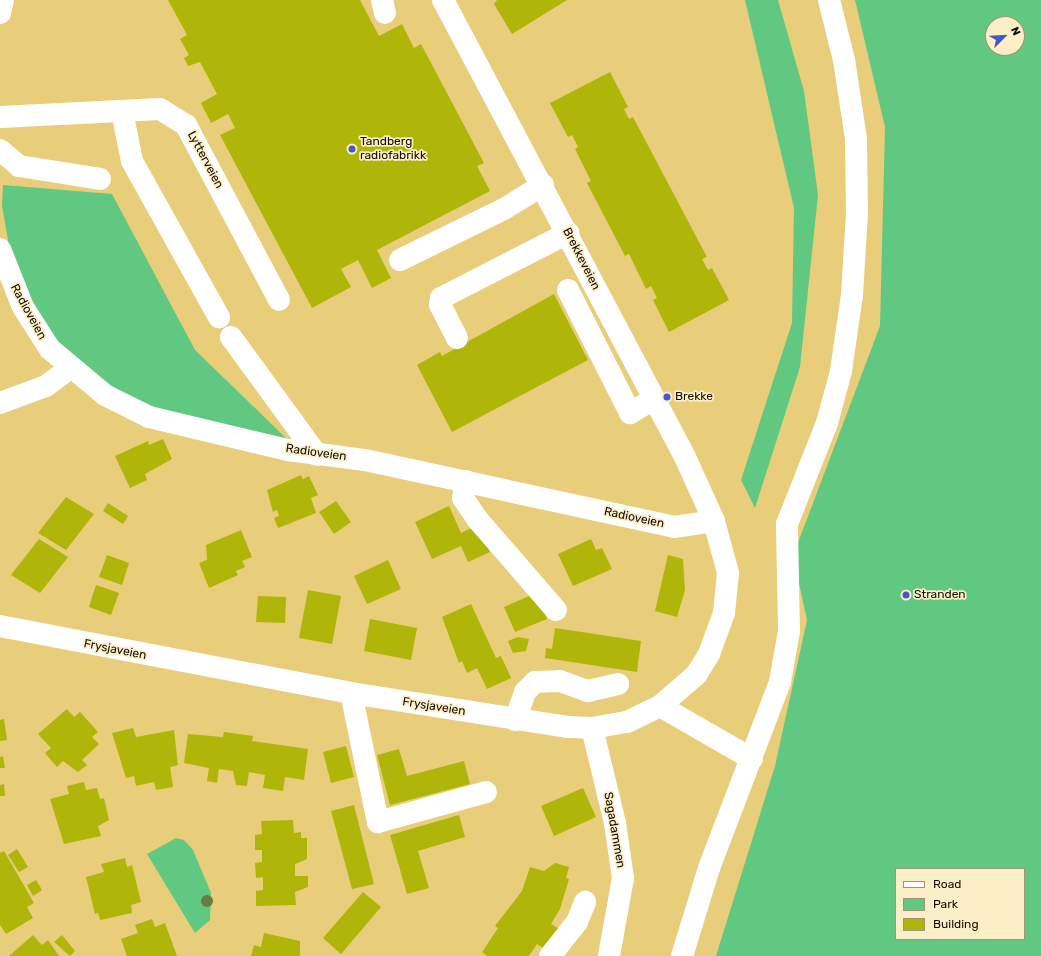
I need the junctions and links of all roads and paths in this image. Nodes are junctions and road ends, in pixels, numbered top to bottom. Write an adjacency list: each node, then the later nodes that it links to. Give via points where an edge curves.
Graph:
1 (3, 0): 4 (street)
2 (443, 0): 9 (street, Brekkeveien)
3 (829, 0): 31 (street, via 844,60 856,139 857,213 852,295 833,403 787,524 789,631 772,708)
4 (0, 13)
5 (122, 111): 6 (street, Lytterveien); 14 (street, Lytterveien, via 160,109 186,126); 15 (street, via 132,161)
6 (0, 117)
7 (0, 150): 8 (street, via 19,166)
8 (100, 179)
9 (543, 185): 10 (street, Brekkeveien); 12 (street, via 504,209)
10 (568, 233): 17 (street, via 440,298 440,305); 19 (street, Brekkeveien)
11 (0, 249): 18 (street, Radioveien, via 9,278 37,333)
12 (400, 260)
13 (568, 290): 19 (street, via 630,413)
14 (279, 300)
15 (219, 317)
16 (232, 337): 21 (street)
17 (457, 338)
18 (70, 368): 20 (street, via 46,386); 21 (street, Radioveien, via 105,396 149,417 180,427)
19 (654, 399): 23 (street, Brekkeveien)
20 (0, 403)
21 (317, 455): 22 (street, Radioveien, via 365,460)
22 (466, 481): 23 (street, Radioveien, via 674,527); 24 (street, via 463,498 478,520)
23 (714, 521): 28 (street, Frysjaveien, via 728,573 719,633 696,675)
24 (556, 610)
25 (0, 626): 27 (street, Frysjaveien)
26 (618, 684): 29 (street, via 588,691 560,681 535,682 525,692)
27 (351, 694): 29 (street, Frysjaveien); 32 (street, via 378,822)
28 (660, 706): 30 (street, Frysjaveien, via 627,722); 31 (street)
29 (515, 720): 30 (street, Frysjaveien)
30 (592, 728): 35 (street, Sagadammen, via 613,817 623,878)
31 (752, 759): 36 (street, via 709,868)
32 (486, 792)
33 (585, 902): 34 (street, via 577,922)
34 (550, 956)
35 (608, 956)
36 (682, 956)

